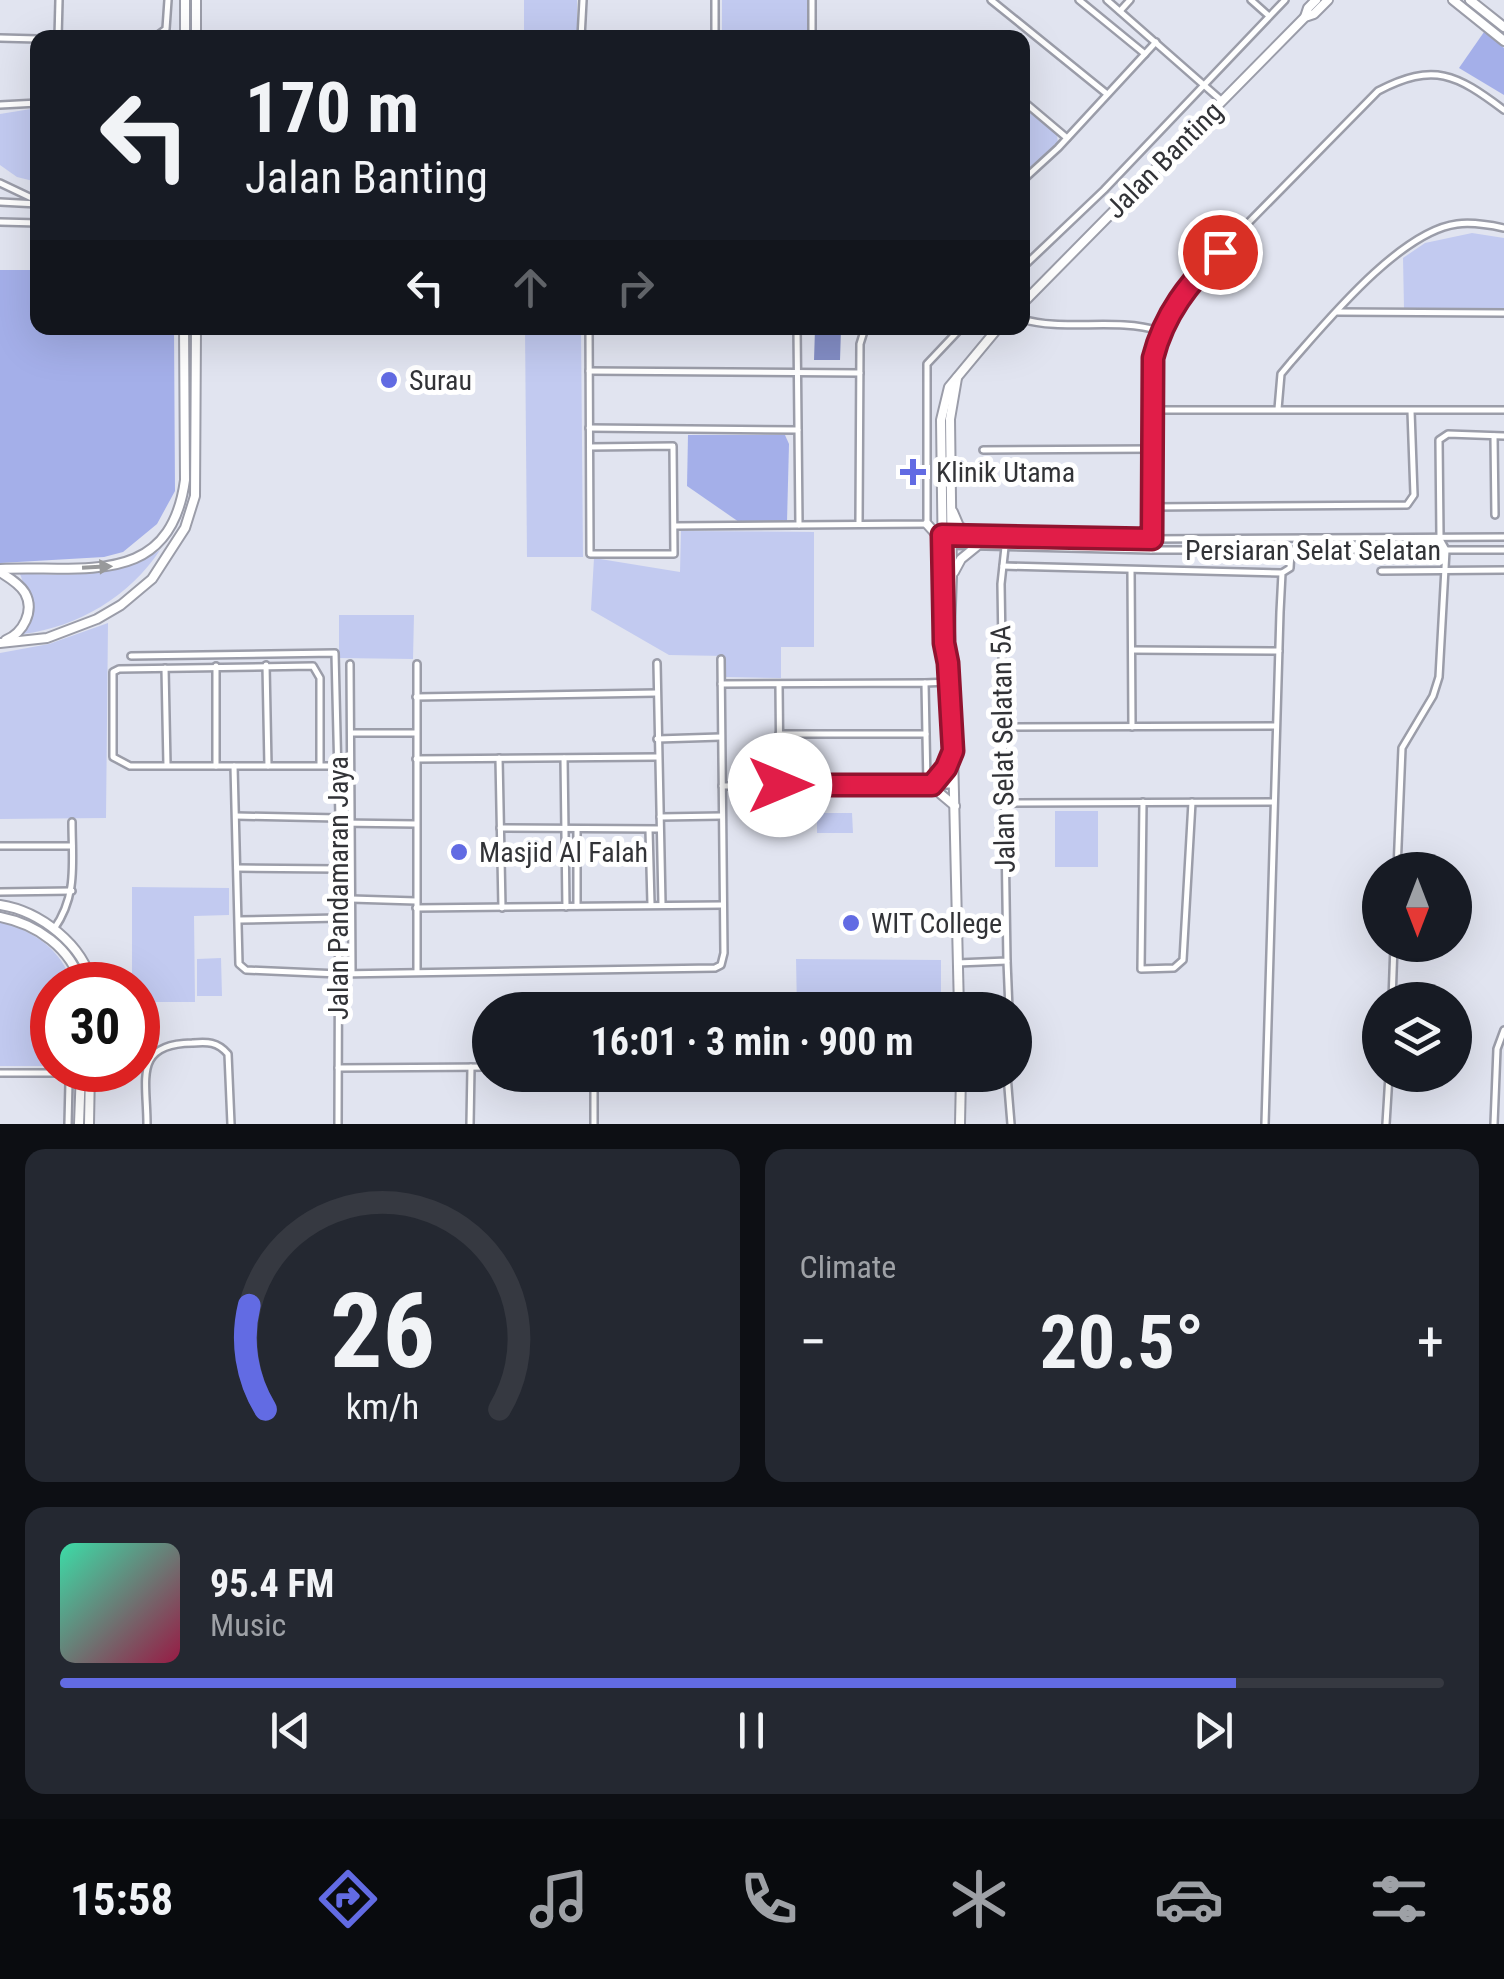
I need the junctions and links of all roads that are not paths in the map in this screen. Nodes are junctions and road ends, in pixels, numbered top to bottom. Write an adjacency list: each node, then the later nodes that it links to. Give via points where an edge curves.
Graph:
1 (59, 0): 22 (street)
2 (168, 0): 23 (street)
3 (185, 0): 24 (main road)
4 (196, 0): 25 (main road)
5 (583, 0): 26 (street)
6 (715, 0): 27 (street)
7 (812, 0): 28 (street)
8 (991, 0): 29 (street)
9 (1079, 0): 35 (street)
10 (1107, 0): 18 (street)
11 (1130, 0): 18 (street)
12 (1252, 0): 19 (street)
13 (1285, 0): 19 (street)
14 (1316, 0): 20 (main road, Jalan Banting)
15 (1328, 0): 20 (main road, Jalan Banting)
16 (1453, 0): 33 (main road)
17 (1470, 0): 21 (main road)
18 (1120, 11): 34 (street)
19 (1269, 16): 36 (street)
20 (1306, 16): 38 (main road, Jalan Banting)
21 (1504, 27)
22 (58, 30)
23 (165, 30)
24 (185, 30)
25 (196, 30)
26 (581, 30)
27 (715, 30)
28 (812, 30)
29 (1028, 30)
30 (1030, 32): 37 (street)
31 (0, 38): 32 (street)
32 (30, 38)
33 (1504, 41)
34 (1156, 42): 35 (street); 36 (street)
35 (1145, 54): 37 (street)
36 (1205, 84): 38 (street); 52 (street)
37 (1107, 94): 43 (street)
38 (1222, 101): 53 (main road, Jalan Banting)
39 (30, 103): 40 (street)
40 (0, 105)
41 (1030, 107): 43 (street)
42 (1504, 110): 57 (street, via 1471,85 1439,74 1403,78 1378,91 1195,277)
43 (1067, 138): 44 (street)
44 (1030, 173)
45 (0, 183): 46 (street)
46 (30, 198)
47 (0, 202): 48 (street)
48 (30, 202)
49 (0, 222): 50 (street)
50 (30, 223)
51 (1504, 227): 54 (street, via 1458,224 1423,234)
52 (1030, 260)
53 (1030, 296)
54 (1337, 312): 55 (street); 69 (street, via 1281,374)
55 (1504, 313)
56 (1030, 320): 57 (street, via 1132,323)
57 (1160, 331): 70 (street)
58 (184, 335): 104 (main road, one-way to 58, via 117,566 145,555 168,535 185,480)
59 (196, 335): 107 (main road, via 195,496 185,528 152,579 121,605 47,638)
60 (589, 335): 65 (street)
61 (797, 335): 67 (street)
62 (863, 335): 66 (street)
63 (954, 335): 84 (street, via 927,364)
64 (988, 335): 68 (main road)
65 (589, 371): 67 (street); 73 (street)
66 (860, 373): 67 (street); 83 (street)
67 (798, 374): 74 (street)
68 (957, 376): 80 (main road); 92 (main road, via 941,420)
69 (1278, 409): 70 (street); 71 (street)
70 (1153, 410): 78 (street)
71 (1411, 410): 72 (street); 81 (street, via 1414,496 1406,506)
72 (1504, 410)
73 (589, 428): 74 (street); 77 (street)
74 (798, 430): 85 (street)
75 (1494, 436): 76 (street); 82 (street); 89 (street, via 1448,434 1440,440)
76 (1504, 436)
77 (590, 448): 86 (street, via 673,446); 86 (street, via 590,554 674,554)
78 (1153, 449): 79 (street); 81 (street)
79 (983, 450)
80 (950, 503): 87 (main road, via 959,526); 92 (main road)
81 (1153, 507): 91 (street)
82 (1494, 515)
83 (859, 524): 84 (street); 85 (street)
84 (927, 524): 106 (main road)
85 (799, 525): 86 (street)
86 (674, 526)
87 (972, 536): 91 (street, Persiaran Selat Selatan); 92 (street, Persiaran Selat Selatan)
88 (1411, 536): 89 (street, Persiaran Selat Selatan); 91 (street, Persiaran Selat Selatan); 96 (street, via 1440,541)
89 (1440, 536): 90 (street, Persiaran Selat Selatan)
90 (1504, 537)
91 (1152, 539): 95 (street)
92 (947, 540): 93 (street, Persiaran Selat Selatan); 106 (main road)
93 (978, 546): 94 (street, Persiaran Selat Selatan); 106 (main road)
94 (1005, 547): 95 (street, Persiaran Selat Selatan); 99 (street, Jalan Selat Selatan 5A)
95 (1151, 550): 98 (street, Persiaran Selat Selatan)
96 (1446, 550): 97 (street, Persiaran Selat Selatan); 98 (street, Persiaran Selat Selatan); 102 (street)
97 (1504, 550)
98 (1291, 551): 105 (street, via 1290,568)
99 (1003, 566): 100 (street); 125 (street, Jalan Selat Selatan 5A)
100 (1132, 569): 105 (street); 108 (street)
101 (1381, 570): 102 (street)
102 (1445, 570): 103 (street); 167 (street, via 1439,678 1402,748)
103 (1504, 570)
104 (0, 571): 107 (main road, via 24,591 28,605 22,629)
105 (1282, 572): 109 (street)
106 (947, 577): 118 (main road)
107 (0, 643)
108 (1132, 650): 109 (street); 126 (street)
109 (1279, 651): 124 (street)
110 (131, 656): 143 (street, Jalan Pandamaran Jaya, via 335,653)
111 (721, 658): 120 (street)
112 (657, 663): 122 (street)
113 (350, 664): 127 (street, Jalan Pandamaran Jaya)
114 (416, 664): 123 (street)
115 (266, 665): 116 (street); 141 (street); 142 (street, via 309,665 319,672)
116 (216, 666): 117 (street); 139 (street)
117 (165, 668): 138 (street); 138 (street, via 112,676 113,757 125,766)
118 (949, 682): 119 (street); 133 (main road)
119 (925, 683): 121 (street); 130 (street)
120 (721, 684): 121 (street); 131 (street)
121 (779, 685): 129 (street)
122 (656, 693): 123 (street); 132 (street)
123 (416, 698): 128 (street)
124 (1276, 726): 126 (street); 150 (street)
125 (1002, 727): 126 (street); 151 (street, Jalan Selat Selatan 5A)
126 (1132, 727)
127 (351, 733): 128 (street); 158 (street, Jalan Pandamaran Jaya)
128 (416, 733): 137 (street)
129 (779, 734): 130 (street); 144 (street)
130 (926, 734): 145 (street)
131 (721, 737): 132 (street); 147 (street)
132 (657, 739): 134 (street)
133 (953, 751): 145 (main road); 146 (main road)
134 (657, 757): 136 (street); 155 (street)
135 (499, 758): 136 (street); 137 (street); 160 (street)
136 (564, 758): 161 (street)
137 (416, 759): 159 (street)
138 (167, 766): 139 (street)
139 (216, 766): 140 (street)
140 (234, 766): 141 (street); 153 (street)
141 (268, 766): 142 (street)
142 (320, 766): 143 (street)
143 (338, 766): 156 (street, Jalan Pandamaran Jaya)
144 (780, 785): 145 (street); 147 (street)
145 (930, 785): 146 (street); 152 (main road)
146 (954, 785): 152 (main road)
147 (722, 786): 154 (street)
148 (1143, 802): 149 (street); 149 (street, via 1140,969 1174,968 1183,960); 151 (street)
149 (1192, 802): 150 (street)
150 (1274, 802): 215 (street)
151 (1004, 803): 187 (street, Jalan Selat Selatan 5A)
152 (954, 806): 190 (main road)
153 (236, 816): 156 (street); 168 (street)
154 (722, 816): 155 (street); 176 (street)
155 (659, 817): 163 (street)
156 (339, 821): 158 (street); 169 (street, Jalan Pandamaran Jaya)
157 (72, 822): 166 (street)
158 (352, 824): 159 (street); 172 (street, Jalan Pandamaran Jaya)
159 (416, 824): 173 (street)
160 (500, 828): 161 (street); 180 (street)
161 (564, 828): 162 (street); 178 (street)
162 (576, 829): 164 (street); 179 (street)
163 (659, 829): 164 (street); 175 (street)
164 (649, 830): 174 (street)
165 (0, 846): 166 (street)
166 (72, 846): 171 (street)
167 (1398, 852)
168 (237, 868): 169 (street); 183 (street)
169 (338, 868): 182 (street, Jalan Pandamaran Jaya)
170 (0, 892): 171 (street)
171 (72, 892): 185 (street)
172 (352, 899): 173 (street); 192 (street, Jalan Pandamaran Jaya)
173 (416, 904): 180 (street); 191 (street)
174 (650, 904): 175 (street); 179 (street)
175 (662, 904): 176 (street)
176 (723, 905): 191 (street, via 724,953 714,968)
177 (0, 906): 185 (main road)
178 (566, 906): 179 (street); 180 (street)
179 (577, 906)
180 (502, 908)
181 (0, 917): 184 (main road)
182 (338, 918): 183 (street); 193 (street, Jalan Pandamaran Jaya)
183 (238, 920): 193 (street, via 246,970)
184 (31, 925): 185 (main road); 186 (main road)
185 (54, 930): 186 (main road); 189 (main road)
186 (60, 948): 188 (main road)
187 (1007, 961): 190 (street); 195 (street, Jalan Selat Selatan 5A)
188 (71, 962)
189 (83, 962)
190 (957, 964): 194 (main road)
191 (417, 972): 192 (street)
192 (352, 973): 193 (street)
193 (338, 974): 198 (street, Jalan Pandamaran Jaya)
194 (958, 992)
195 (1008, 992)
196 (1504, 1030): 217 (street)
197 (472, 1067): 198 (street); 211 (street)
198 (338, 1068): 210 (street, Jalan Pandamaran Jaya)
199 (0, 1073): 206 (street, via 64,1073)
200 (82, 1092): 207 (main road)
201 (89, 1092): 207 (main road)
202 (594, 1092): 212 (street)
203 (961, 1092): 213 (main road)
204 (1009, 1092): 214 (street)
205 (1388, 1092): 216 (street)
206 (68, 1124)
207 (84, 1124)
208 (147, 1124): 209 (street, via 147,1068 154,1051 170,1043 210,1042 228,1054)
209 (231, 1124)
210 (338, 1124)
211 (470, 1124)
212 (594, 1124)
213 (960, 1124)
214 (1011, 1124)
215 (1265, 1124)
216 (1386, 1124)
217 (1494, 1124)

